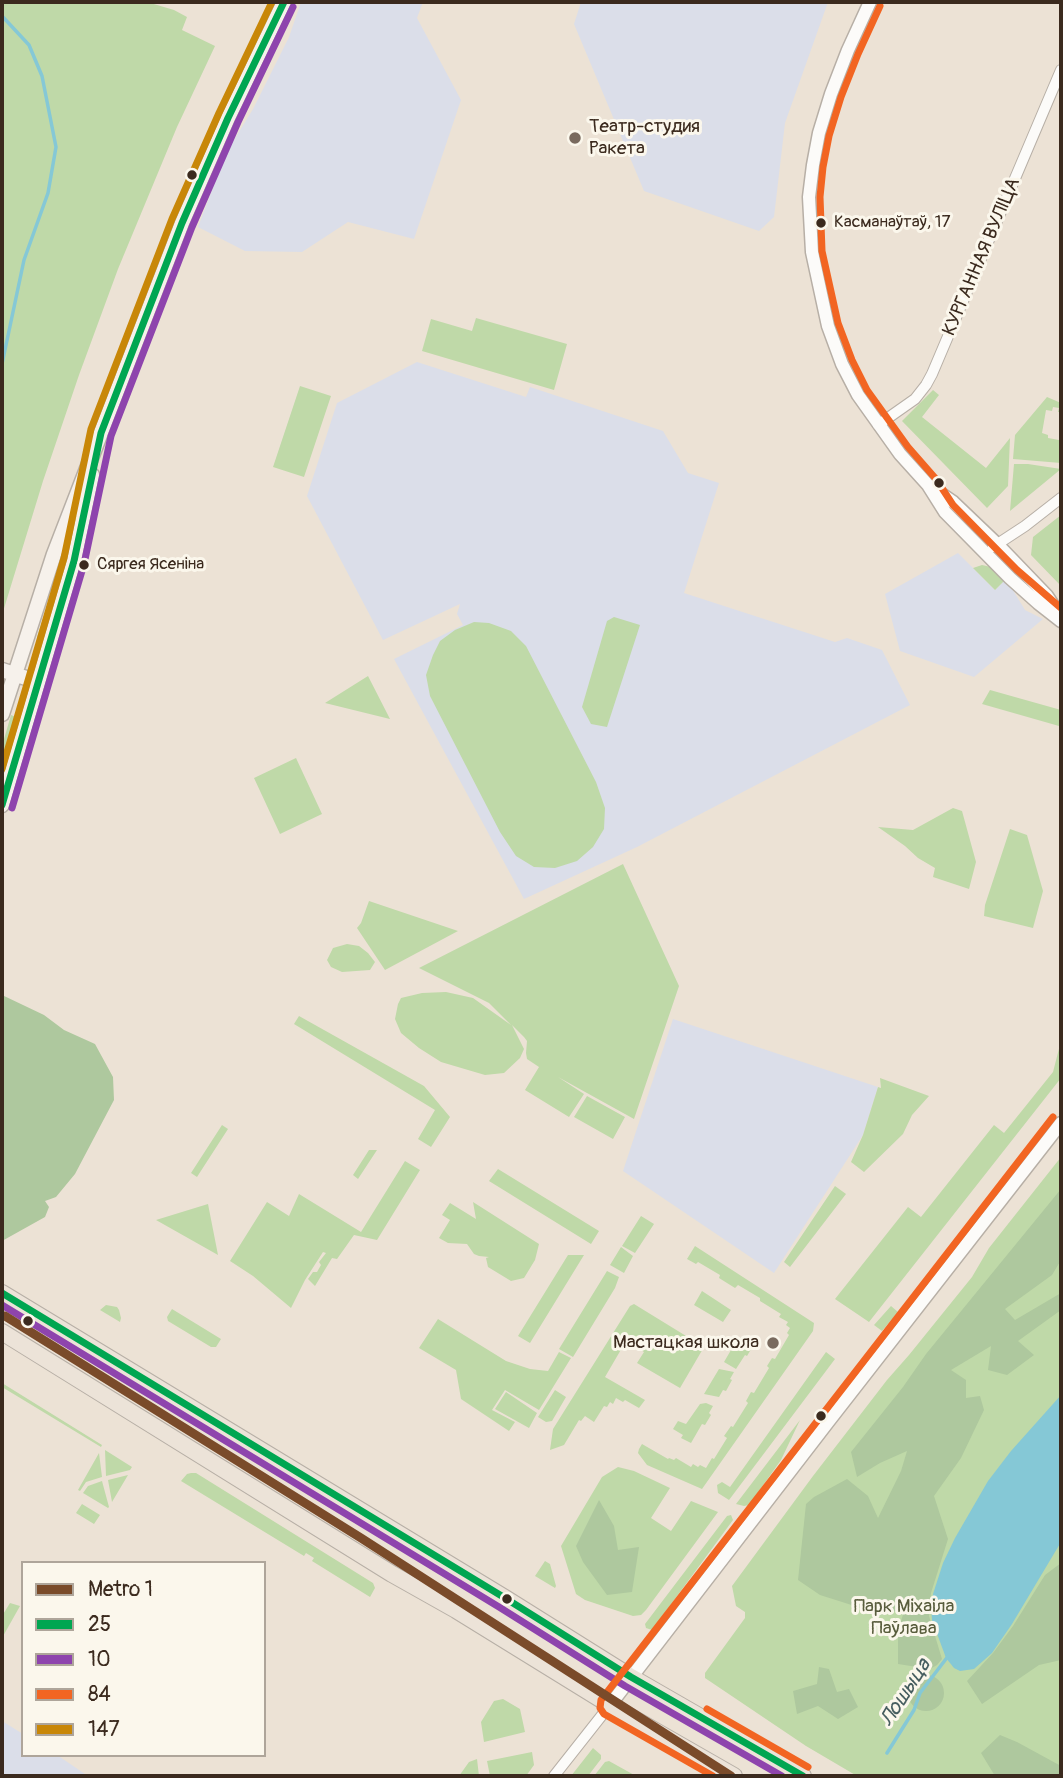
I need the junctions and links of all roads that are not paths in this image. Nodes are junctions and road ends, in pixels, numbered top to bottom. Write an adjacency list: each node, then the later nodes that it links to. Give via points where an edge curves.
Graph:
1 (284, 2): 5 (main road, via 186,212)
2 (870, 2): 4 (street, via 819,133 810,197 813,252 828,326 842,365)
3 (1061, 70): 4 (street, КУРГАННАЯ ВУЛІЦА, via 932,374 915,399)
4 (878, 425): 6 (street)
5 (101, 433): 11 (main road); 12 (main road, via 74,561)
6 (928, 485): 8 (street); 9 (street, via 945,512)
7 (1061, 498): 8 (street)
8 (997, 544): 9 (street); 10 (street, via 1047,596)
9 (985, 553): 10 (street)
10 (1061, 620)
11 (8, 672): 12 (main road); 13 (main road)
12 (38, 682): 14 (main road)
13 (2, 714)
14 (2, 805)
15 (1061, 1123): 18 (street)
16 (2, 1293): 18 (main road)
17 (2, 1332): 19 (main road)
18 (631, 1677): 19 (street); 22 (main road)
19 (610, 1705): 20 (street); 21 (main road)
20 (554, 1776)
21 (734, 1776)
22 (803, 1776)

